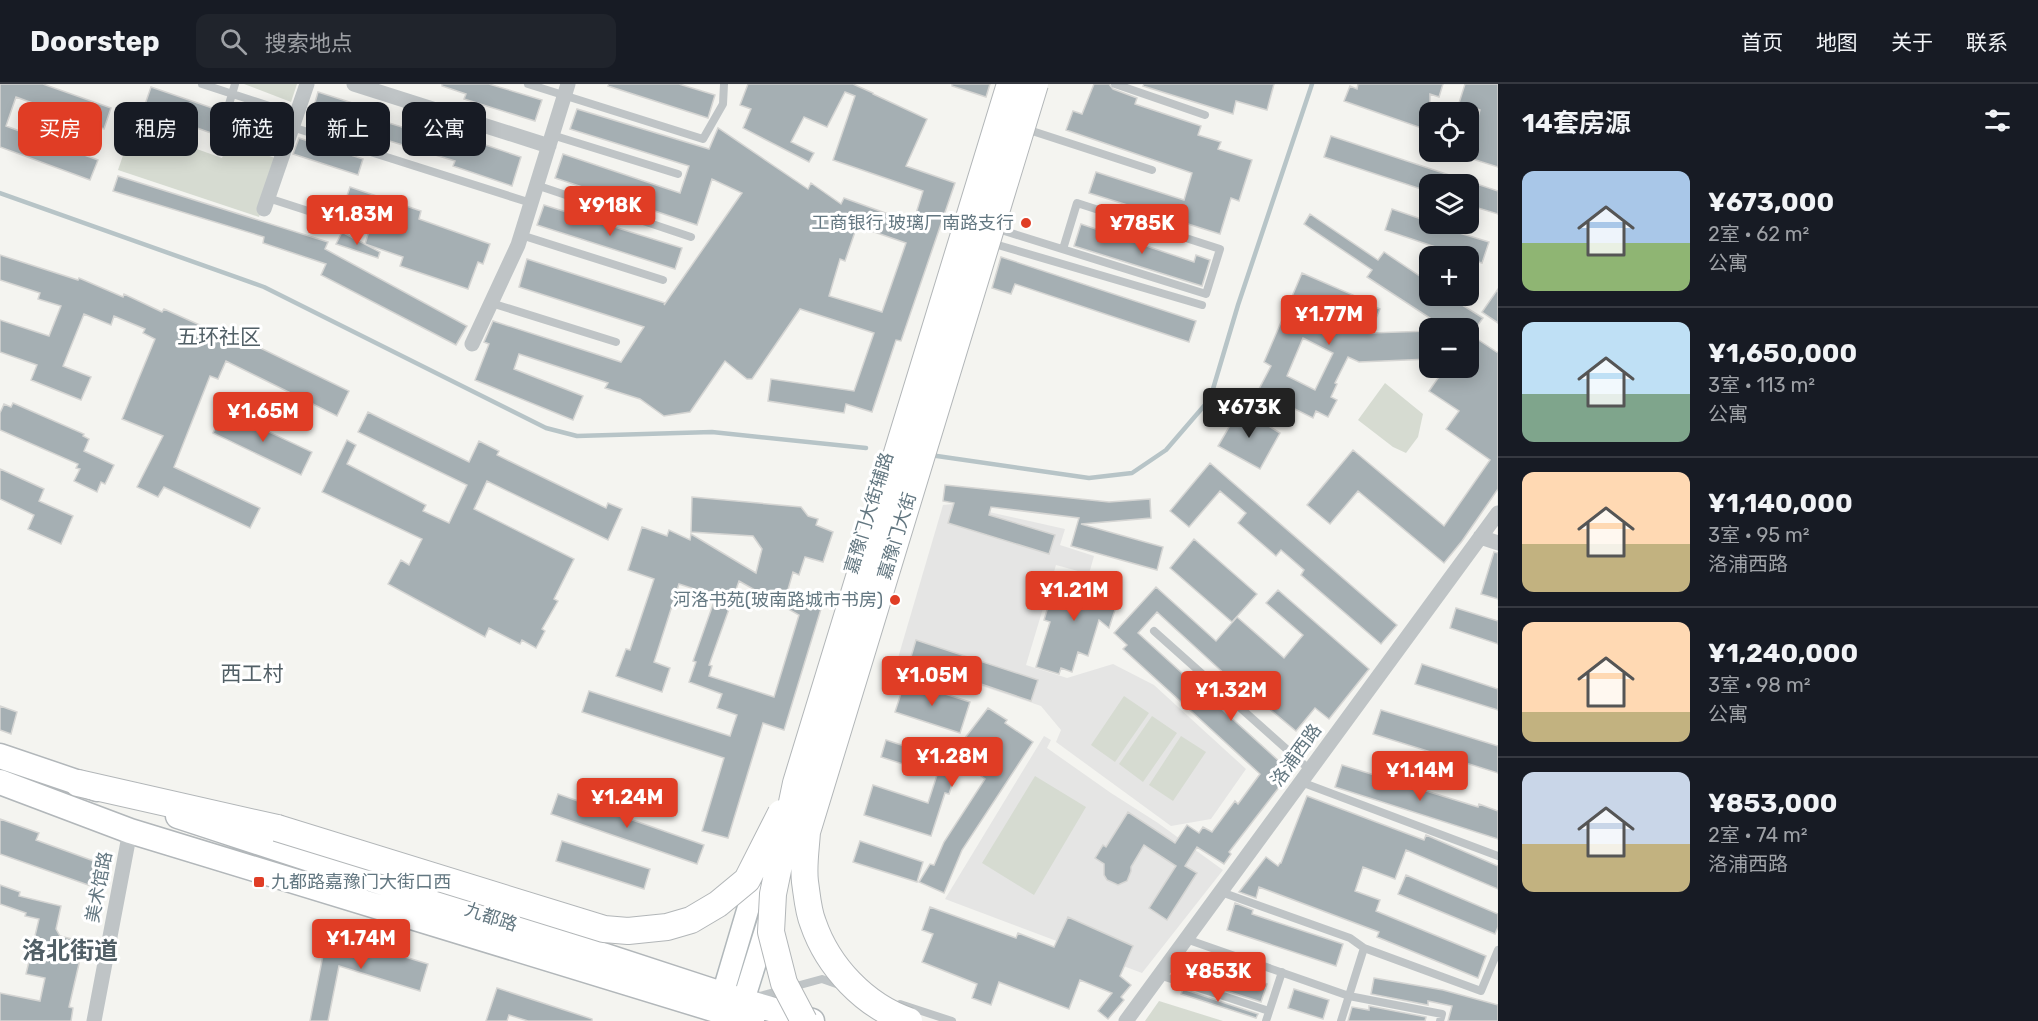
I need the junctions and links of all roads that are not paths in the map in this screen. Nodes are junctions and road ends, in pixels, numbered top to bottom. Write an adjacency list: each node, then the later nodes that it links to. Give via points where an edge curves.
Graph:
1 (202, 84): 12 (lane)
2 (235, 84): 12 (lane)
3 (307, 84): 15 (street)
4 (354, 84): 17 (street)
5 (528, 84): 11 (lane)
6 (724, 84): 11 (lane, via 723,104 703,139)
7 (1000, 84): 52 (main road, 嘉豫门大街辅路)
8 (1010, 84): 41 (highway, 嘉豫门大街, bridge)
9 (1035, 84): 16 (main road, 嘉豫门大街辅路); 56 (highway, 嘉豫门大街, bridge, via 807,832 808,901 812,922 830,957 851,985 874,1004)
10 (1114, 84): 14 (lane)
11 (566, 90): 17 (street)
12 (232, 94): 13 (lane); 15 (lane)
13 (230, 102)
14 (1205, 115)
15 (295, 121): 21 (street); 22 (lane)
16 (1022, 128): 18 (lane); 24 (main road, 嘉豫门大街辅路)
17 (550, 140): 19 (lane); 20 (street)
18 (1152, 170)
19 (678, 174)
20 (536, 185): 22 (street); 26 (lane)
21 (266, 203): 23 (lane)
22 (531, 203): 25 (street)
23 (330, 218)
24 (989, 234): 27 (lane); 30 (lane, via 1012,247); 52 (main road, 嘉豫门大街辅路)
25 (521, 235): 28 (lane); 29 (street)
26 (692, 237)
27 (1062, 249): 27 (lane, via 1077,203 1220,249 1206,294)
28 (663, 280)
29 (491, 303): 31 (lane); 32 (street)
30 (1202, 305)
31 (616, 342)
32 (472, 344)
33 (1498, 513): 34 (street, 洛浦西路)
34 (1480, 537): 35 (street); 38 (street, 洛浦西路)
35 (1498, 543)
36 (1154, 631): 38 (lane)
37 (0, 756): 40 (main road, 九都路)
38 (1306, 776): 43 (lane); 44 (street, 洛浦西路)
39 (0, 782): 42 (main road, 九都路)
40 (78, 783): 41 (highway, bridge, via 277,828 604,929 628,931 691,920 747,880); 52 (main road, 九都路)
41 (796, 783): 54 (highway, 嘉豫门大街, bridge, via 773,894 771,932 784,984)
42 (130, 831): 52 (main road, 九都路); 53 (street, 美术馆路)
43 (1498, 856)
44 (1220, 892): 45 (street, 洛浦西路); 46 (lane, via 1350,938)
45 (1186, 939): 48 (lane); 49 (street, 洛浦西路)
46 (1364, 948): 47 (lane, via 1481,991); 50 (lane)
47 (1498, 950)
48 (1282, 972): 50 (lane); 51 (lane)
49 (1159, 975): 51 (lane); 58 (street, 洛浦西路)
50 (1349, 996): 60 (lane); 61 (lane, via 1442,1014)
51 (1269, 1011): 59 (lane)
52 (734, 1013): 55 (main road, 九都路); 57 (lane, via 822,979)
53 (94, 1021)
54 (804, 1021)
55 (812, 1021)
56 (909, 1021)
57 (952, 1021)
58 (1126, 1021)
59 (1266, 1021)
60 (1341, 1021)
61 (1440, 1021)

